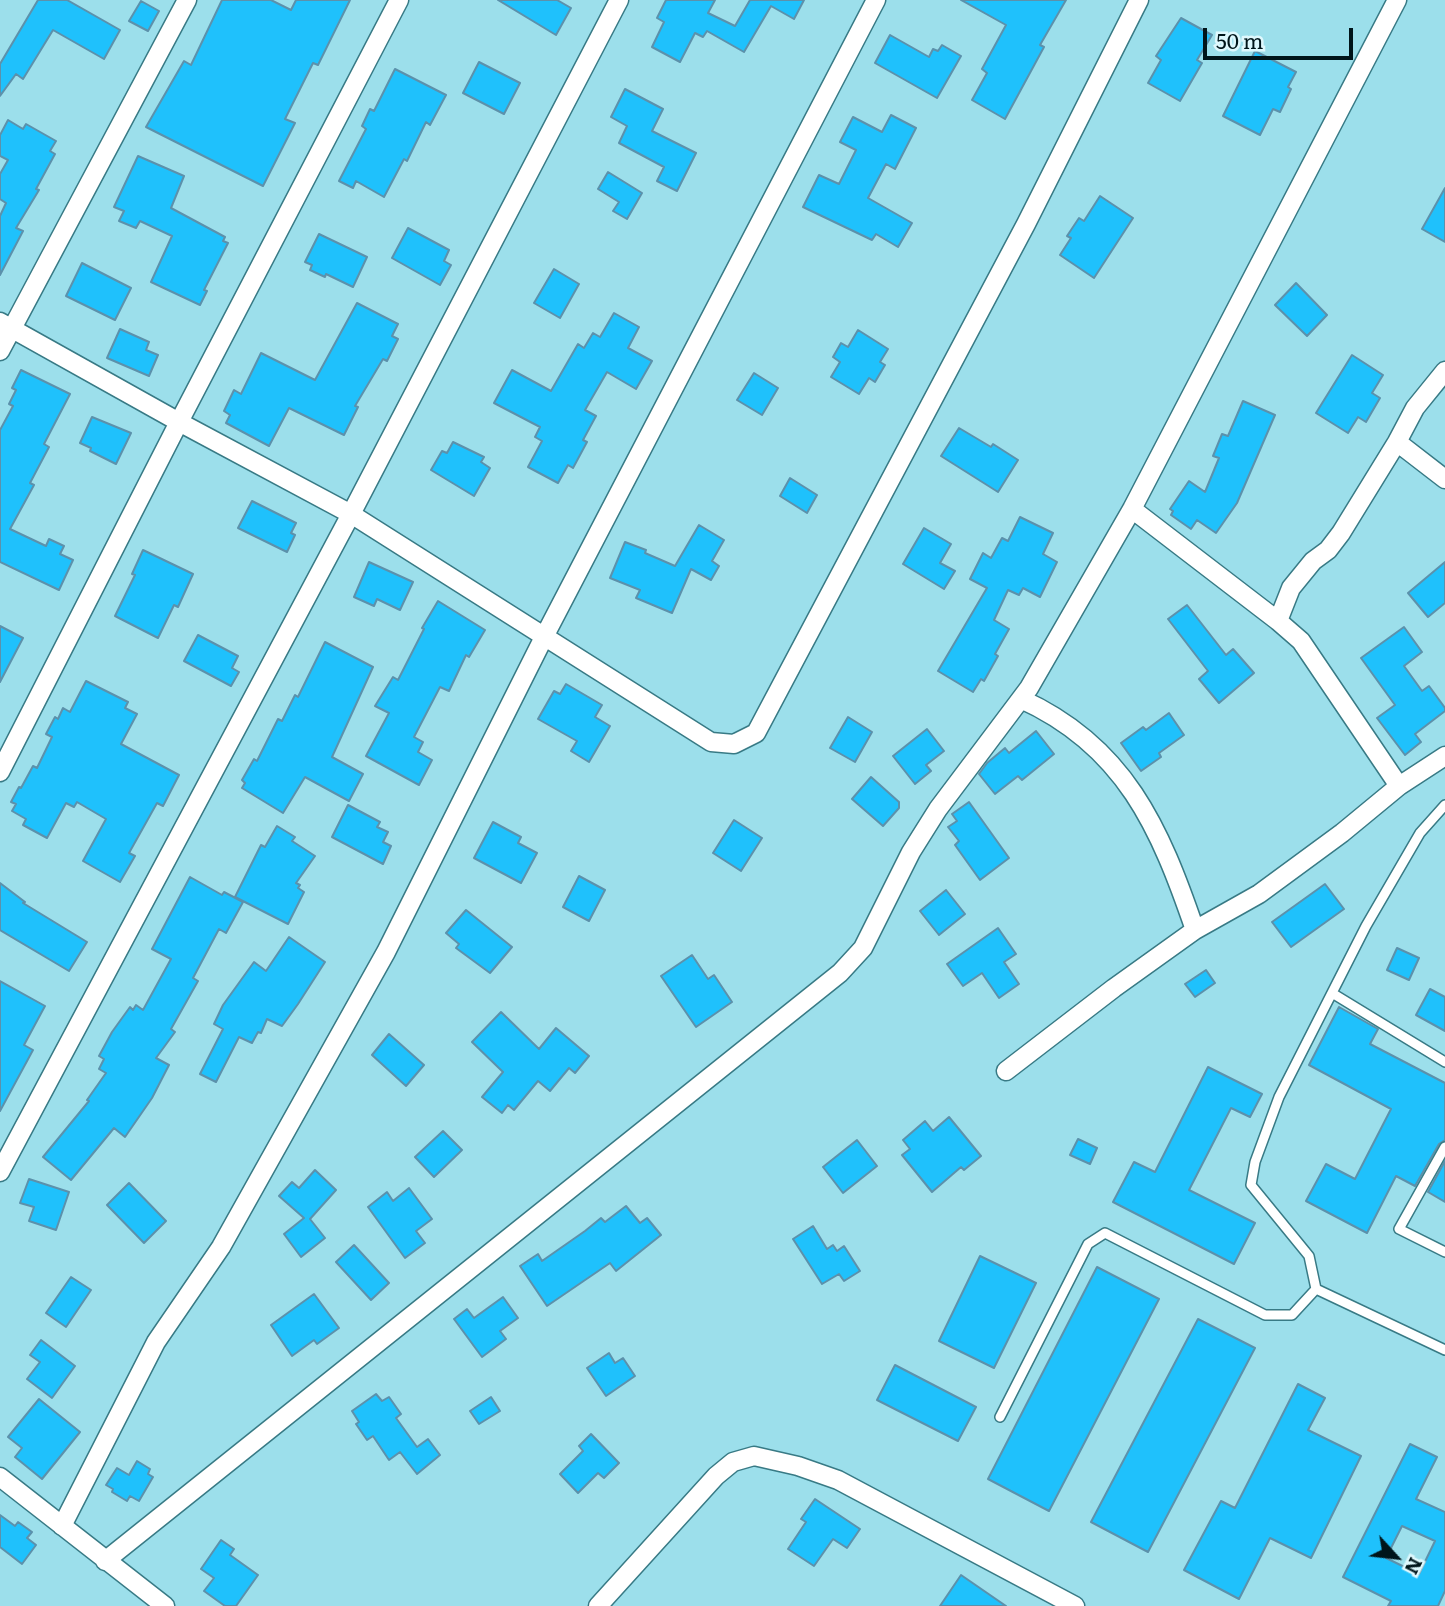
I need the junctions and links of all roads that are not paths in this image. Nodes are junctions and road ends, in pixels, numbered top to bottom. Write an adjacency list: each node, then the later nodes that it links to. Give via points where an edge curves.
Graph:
1 (187, 0): 7 (street)
2 (399, 0): 10 (street)
3 (619, 0): 14 (street)
4 (876, 0): 16 (street)
5 (1139, 0): 16 (street, via 1020,236 756,733 734,744 711,742)
6 (1397, 0): 13 (street)
7 (6, 325): 8 (street); 10 (street)
8 (0, 351)
9 (1445, 371): 11 (street, via 1415,408)
10 (178, 422): 14 (street); 19 (street)
11 (1397, 442): 12 (street); 15 (street, via 1341,533 1291,588)
12 (1445, 479)
13 (1132, 509): 15 (street); 17 (street)
14 (351, 514): 16 (street); 27 (street)
15 (1278, 621): 20 (street, via 1301,641)
16 (544, 637): 33 (street, via 386,952 220,1247 156,1342)
17 (1021, 699): 22 (street, via 1051,713 1114,765 1143,808 1174,870); 34 (street, via 938,809 863,948 840,973)
18 (1445, 756): 20 (street)
19 (0, 772)
20 (1399, 786): 22 (street, via 1259,894)
21 (1445, 805): 23 (lane, via 1420,833)
22 (1195, 930): 25 (street)
23 (1332, 993): 24 (lane); 29 (lane, via 1279,1097 1251,1185 1309,1256)
24 (1445, 1062)
25 (1006, 1071)
26 (1445, 1147): 28 (lane, via 1399,1230)
27 (0, 1172)
28 (1445, 1252)
29 (1316, 1289): 30 (lane); 31 (lane, via 1292,1315 1265,1315 1105,1233 1088,1244)
30 (1445, 1350)
31 (1000, 1417)
32 (0, 1477): 33 (street)
33 (62, 1526): 34 (street)
34 (106, 1561): 35 (street)
35 (165, 1606)
36 (598, 1606): 37 (street, via 716,1476 733,1462 754,1456 838,1480)
37 (1075, 1606)

